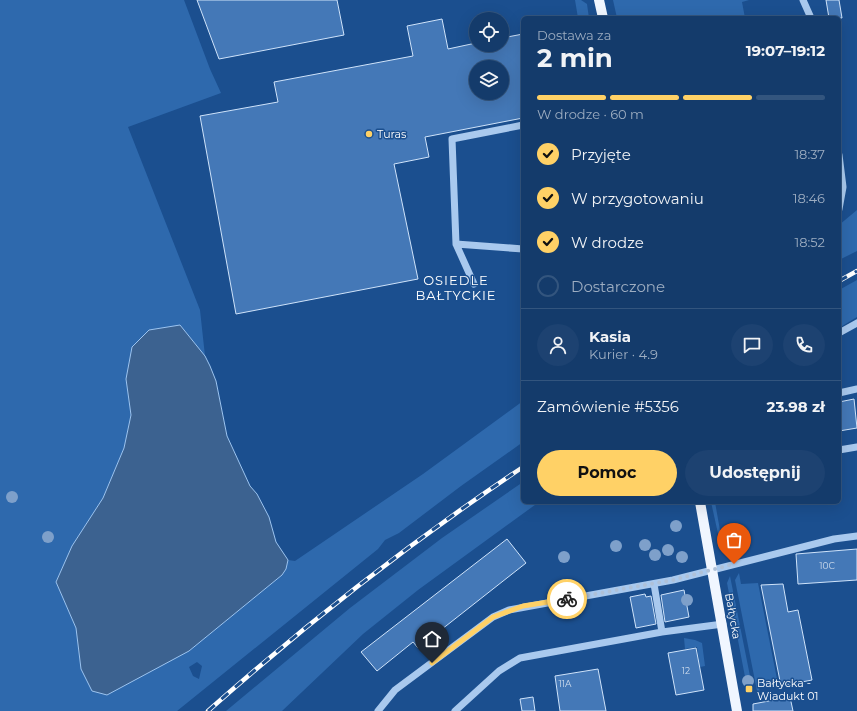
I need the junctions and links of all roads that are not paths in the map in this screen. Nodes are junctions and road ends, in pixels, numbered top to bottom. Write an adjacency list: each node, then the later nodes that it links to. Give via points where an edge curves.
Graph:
1 (599, 0): 3 (main road)
2 (803, 0): 4 (street)
3 (603, 16)
4 (810, 16)
5 (521, 125): 8 (street, via 452,139)
6 (841, 170): 7 (street)
7 (841, 198)
8 (456, 244): 9 (street); 10 (street)
9 (521, 249)
10 (474, 284)
11 (857, 323): 12 (street)
12 (841, 332)
13 (857, 389): 14 (street)
14 (841, 393)
15 (857, 447): 16 (street)
16 (841, 450)
17 (700, 504): 19 (main road, Bałtycka)
18 (857, 536): 19 (street, via 834,539)
19 (713, 570): 20 (street); 21 (main road, Bałtycka)
20 (654, 584): 22 (street); 23 (street, via 523,606 493,617 395,690)
21 (723, 624): 22 (street); 25 (main road, Bałtycka)
22 (662, 632): 24 (street, via 520,658 499,671)
23 (378, 711)
24 (455, 711)
25 (737, 711)

